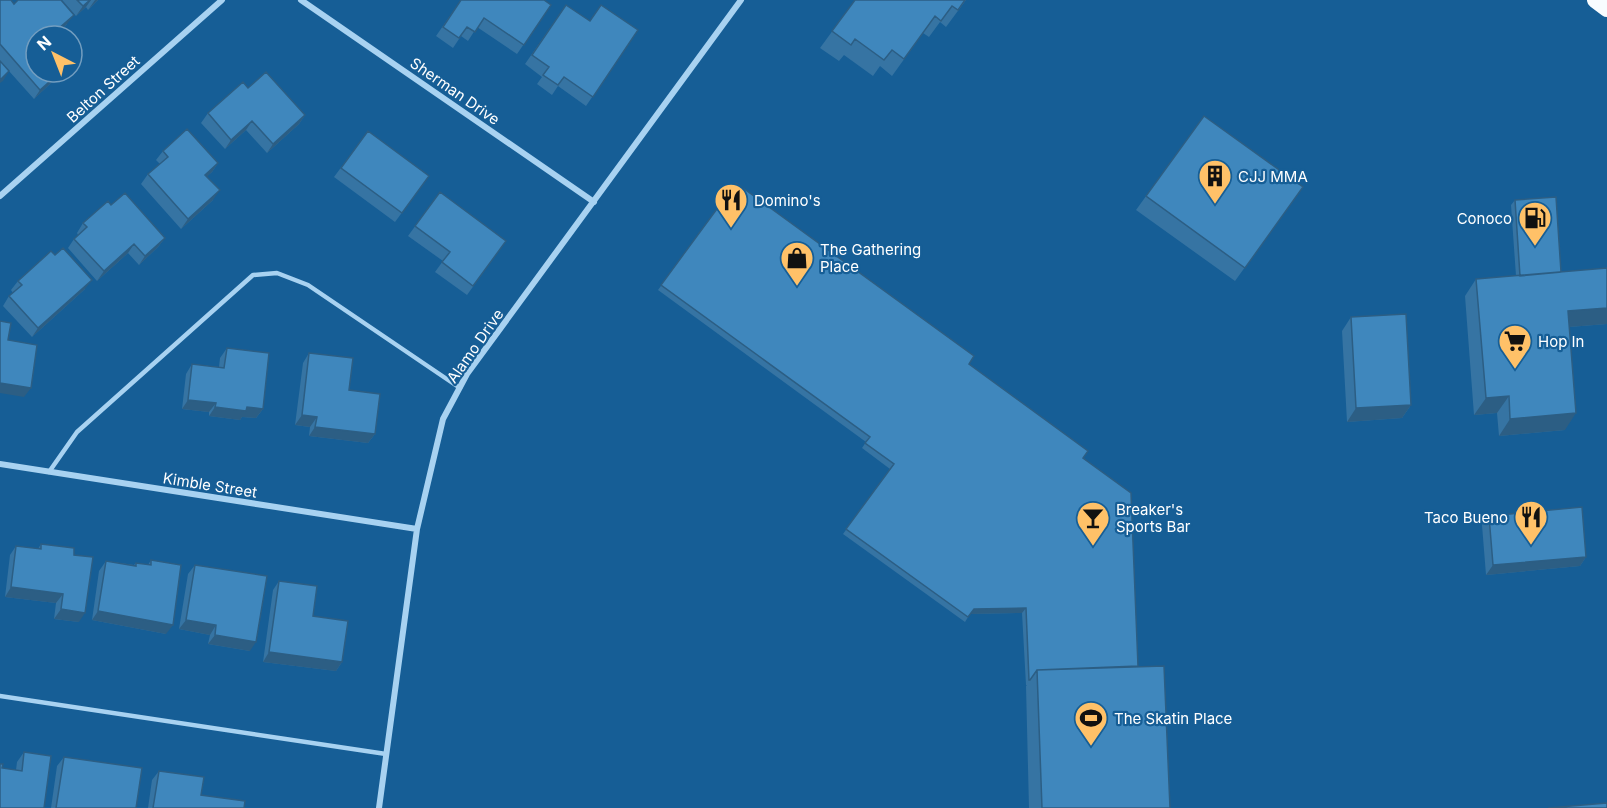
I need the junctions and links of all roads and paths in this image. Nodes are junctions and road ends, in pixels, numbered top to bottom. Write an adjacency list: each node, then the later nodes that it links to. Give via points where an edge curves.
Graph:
1 (222, 0): 6 (street, Belton Street)
2 (301, 0): 7 (street, Sherman Drive)
3 (741, 0): 7 (street, Alamo Drive)
4 (1595, 0): 5 (highway)
5 (1607, 9)
6 (0, 196)
7 (594, 202): 8 (street, Alamo Drive)
8 (460, 388): 10 (lane, via 308,285 277,273 253,275 77,432); 11 (street, Alamo Drive, via 440,428)
9 (0, 464): 10 (street, Kimble Street)
10 (49, 472): 11 (street, Kimble Street)
11 (417, 529): 13 (street, Alamo Drive)
12 (0, 696): 13 (lane)
13 (386, 754): 14 (street, Alamo Drive)
14 (379, 808)

